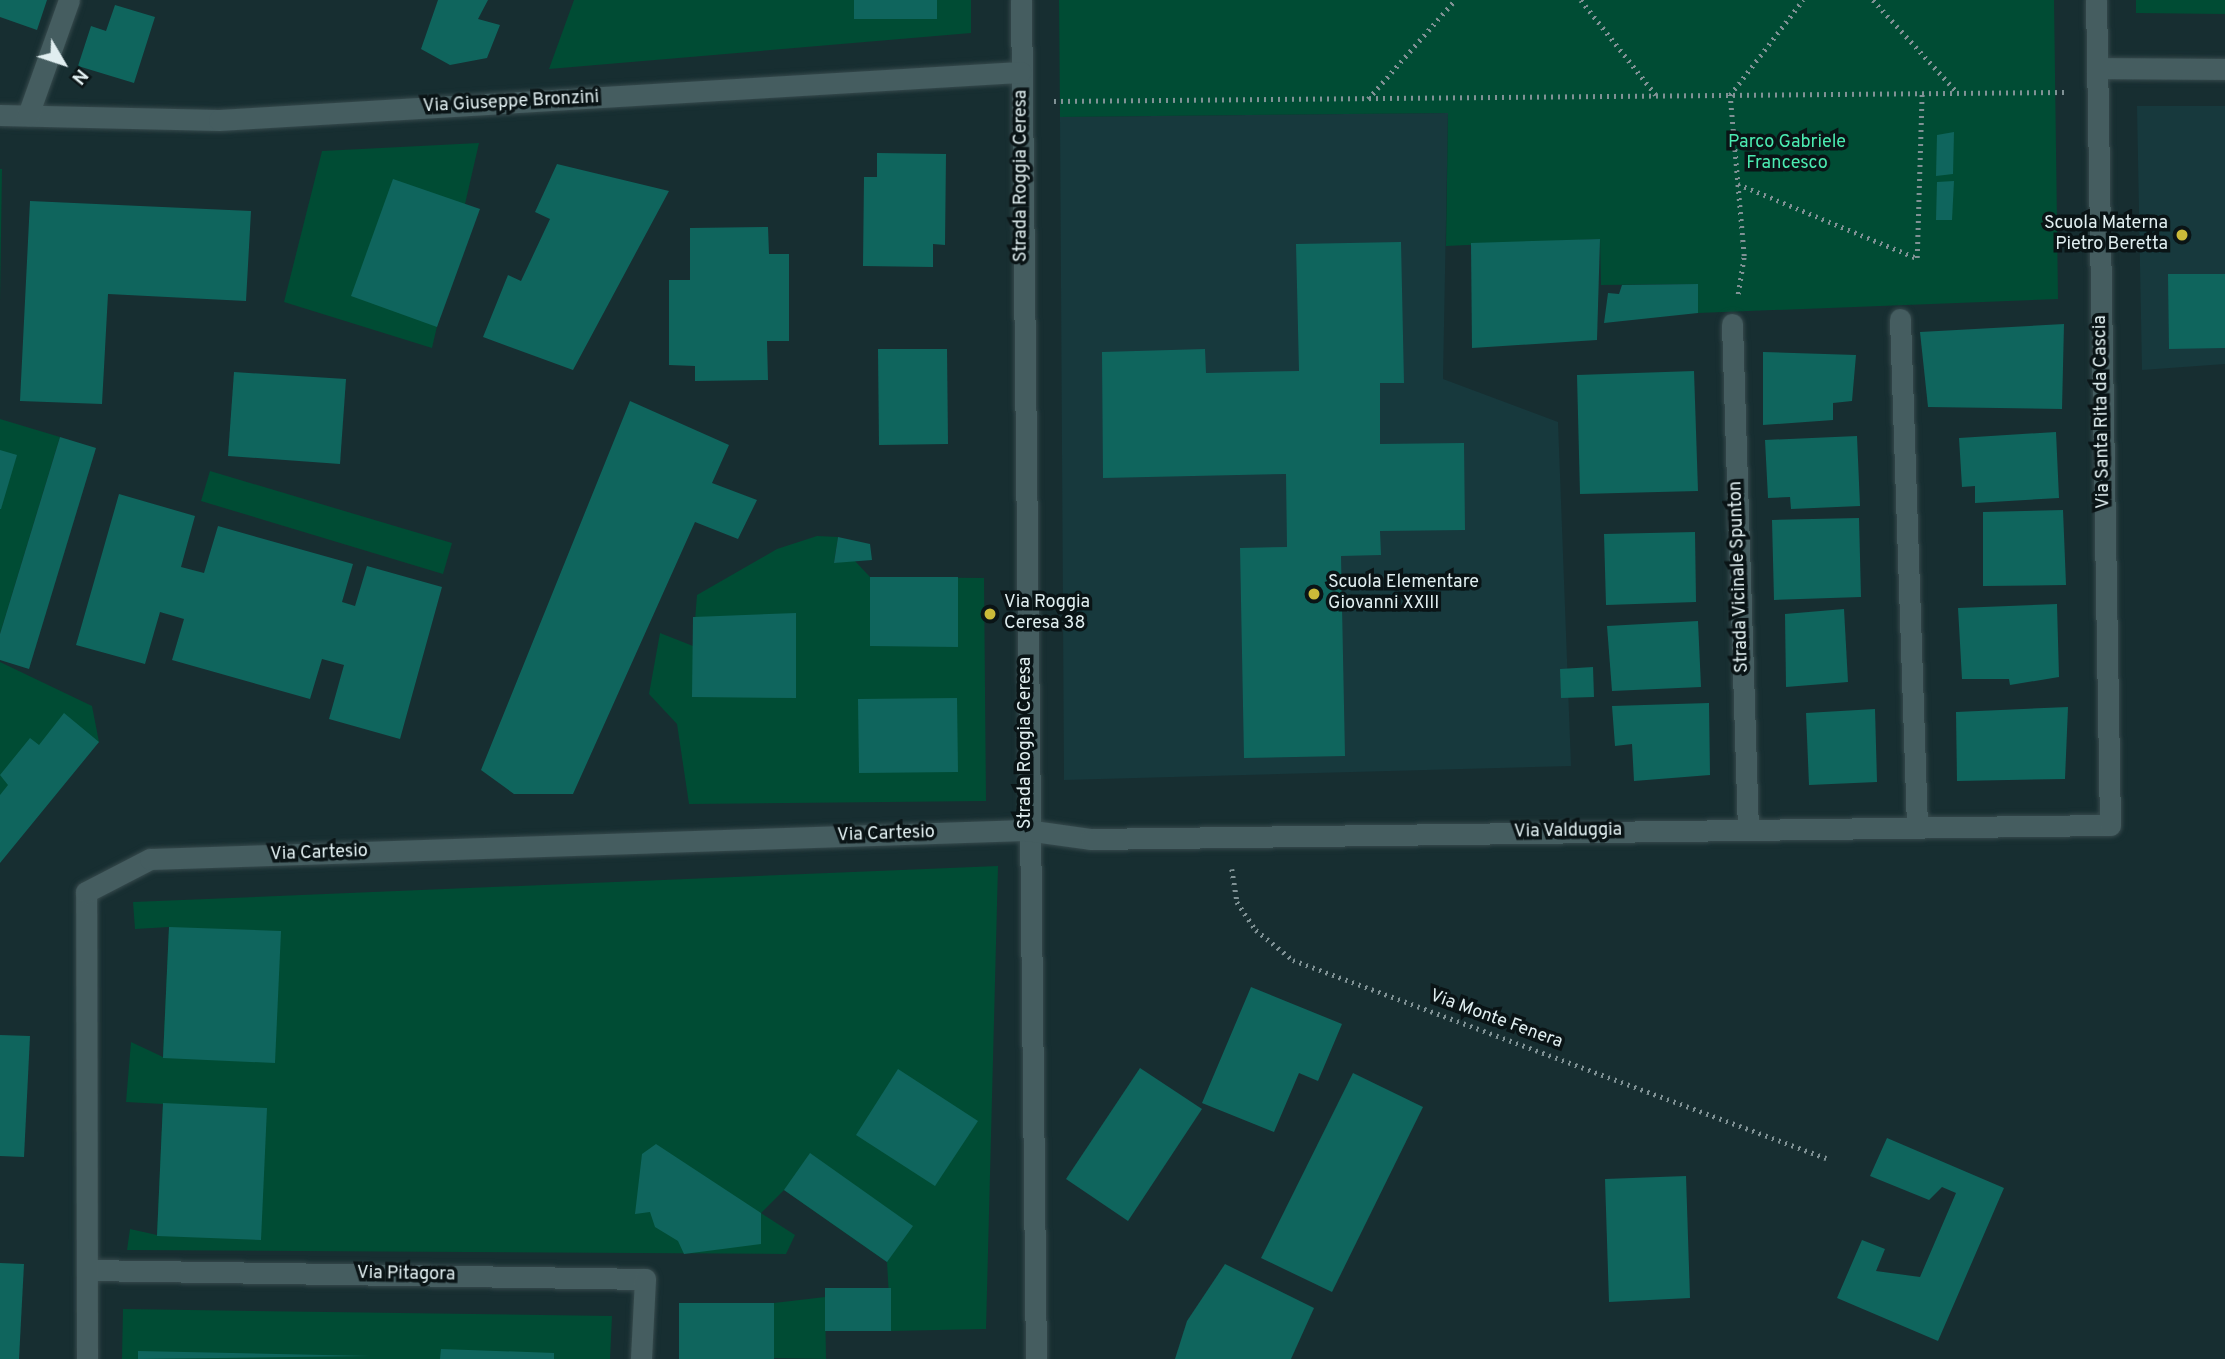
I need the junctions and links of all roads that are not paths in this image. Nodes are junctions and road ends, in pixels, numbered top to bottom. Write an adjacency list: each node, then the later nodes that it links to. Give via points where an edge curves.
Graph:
1 (69, 0): 8 (street)
2 (1021, 0): 6 (street, Strada Roggia Ceresa)
3 (2096, 0): 4 (street, Via Santa Rita da Cascia)
4 (2097, 68): 5 (street); 11 (street, Via Santa Rita da Cascia)
5 (2225, 69)
6 (1021, 72): 8 (street, Via Giuseppe Bronzini, via 219,120); 14 (street, Strada Roggia Ceresa)
7 (0, 115): 8 (street, Via Giuseppe Bronzini)
8 (28, 115)
9 (1900, 318): 12 (street)
10 (1732, 324): 13 (street, Strada Vicinale Spunton)
11 (2110, 825): 12 (street, Via Valduggia)
12 (1917, 827): 13 (street, Via Valduggia)
13 (1748, 830): 14 (street, Via Valduggia, via 1091,839)
14 (1027, 831): 15 (street, Via Cartesio, via 150,859 86,892); 18 (street, Strada Roggia Ceresa)
15 (87, 1270): 16 (street, Via Cartesio); 17 (street, Via Pitagora, via 645,1279)
16 (87, 1359)
17 (641, 1359)
18 (1036, 1359)

